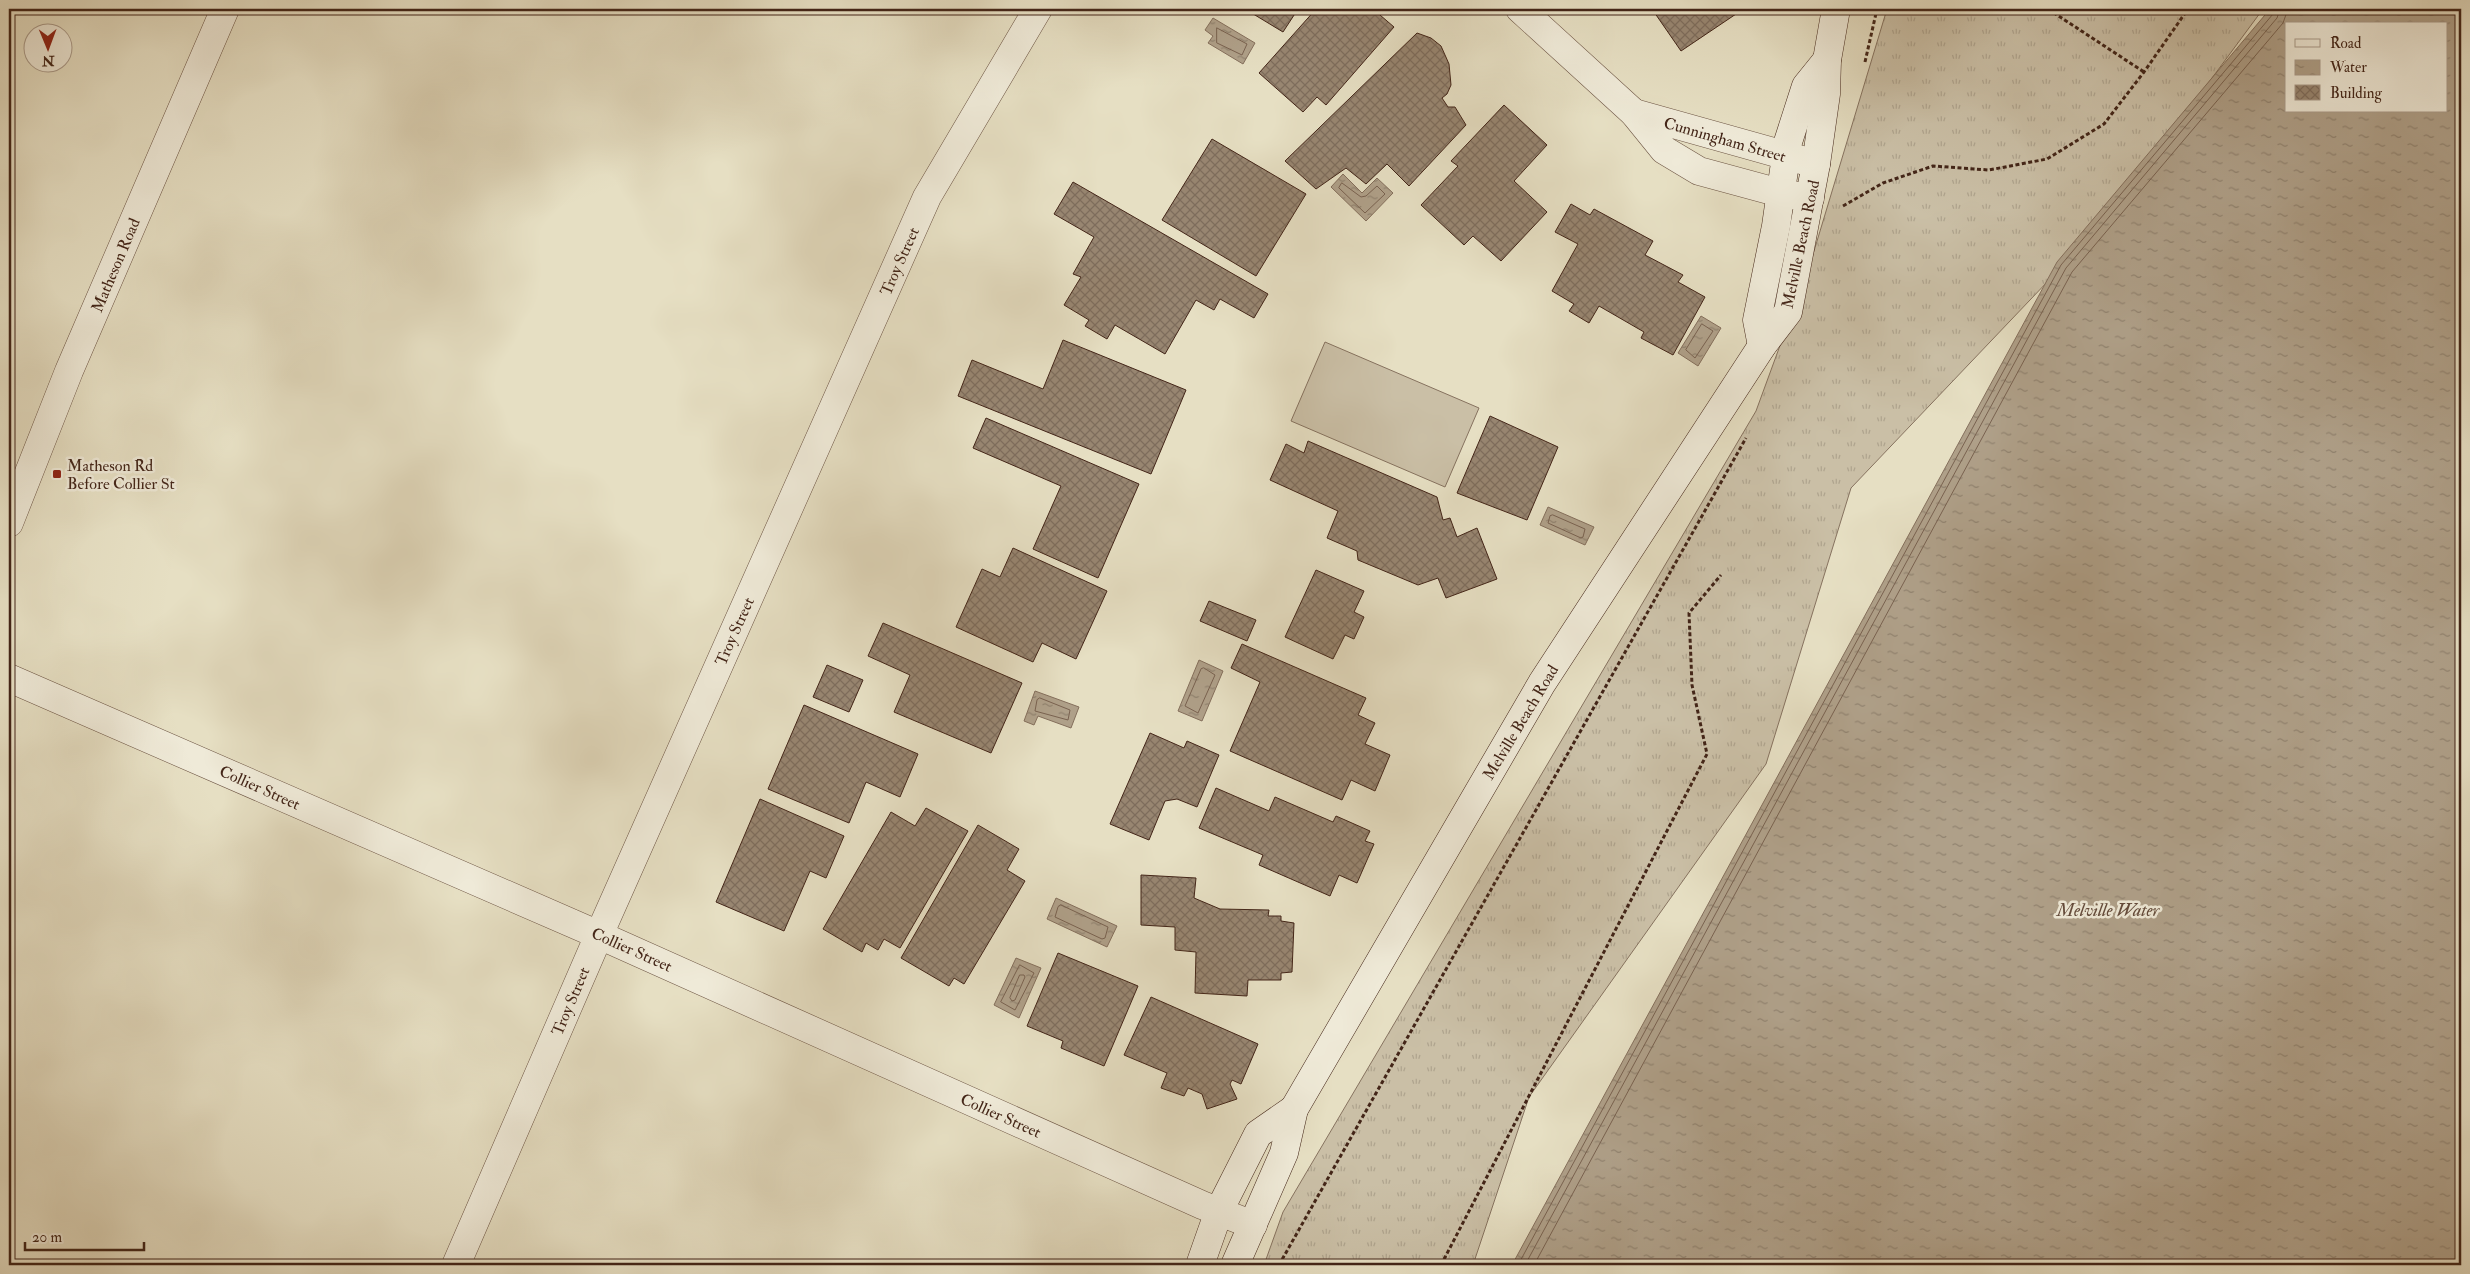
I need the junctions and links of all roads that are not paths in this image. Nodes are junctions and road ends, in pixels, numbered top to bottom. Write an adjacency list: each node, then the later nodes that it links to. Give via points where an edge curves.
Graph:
1 (225, 9): 12 (street, Matheson Road, via 69,371)
2 (1038, 9): 14 (street, Troy Street, via 927,197)
3 (1520, 9): 6 (street, Cunningham Street)
4 (1836, 9): 5 (street, Melville Beach Road)
5 (1827, 60): 7 (street, Melville Beach Road, via 1806,86); 8 (street, Melville Beach Road, via 1826,94)
6 (1634, 114): 7 (street, Cunningham Street); 9 (street, Cunningham Street, via 1664,150 1699,171)
7 (1785, 157): 8 (street, Cunningham Street); 9 (street, Melville Beach Road)
8 (1816, 164): 10 (street, Melville Beach Road)
9 (1780, 193): 10 (street, Cunningham Street); 11 (street, Melville Beach Road, via 1757,320)
10 (1810, 198): 11 (street, Melville Beach Road, via 1788,312)
11 (1762, 346): 15 (street, Melville Beach Road, via 1542,683)
12 (9, 523)
13 (9, 678): 14 (street, Collier Street)
14 (599, 935): 16 (street, Collier Street); 18 (street, Troy Street)
15 (1294, 1109): 16 (street, Melville Beach Road, via 1258,1134); 17 (street, Melville Beach Road, via 1284,1153)
16 (1219, 1211): 17 (street, Collier Street); 19 (street, Melville Beach Road)
17 (1252, 1225): 20 (street, Melville Beach Road)
18 (456, 1265)
19 (1200, 1265)
20 (1235, 1265)

